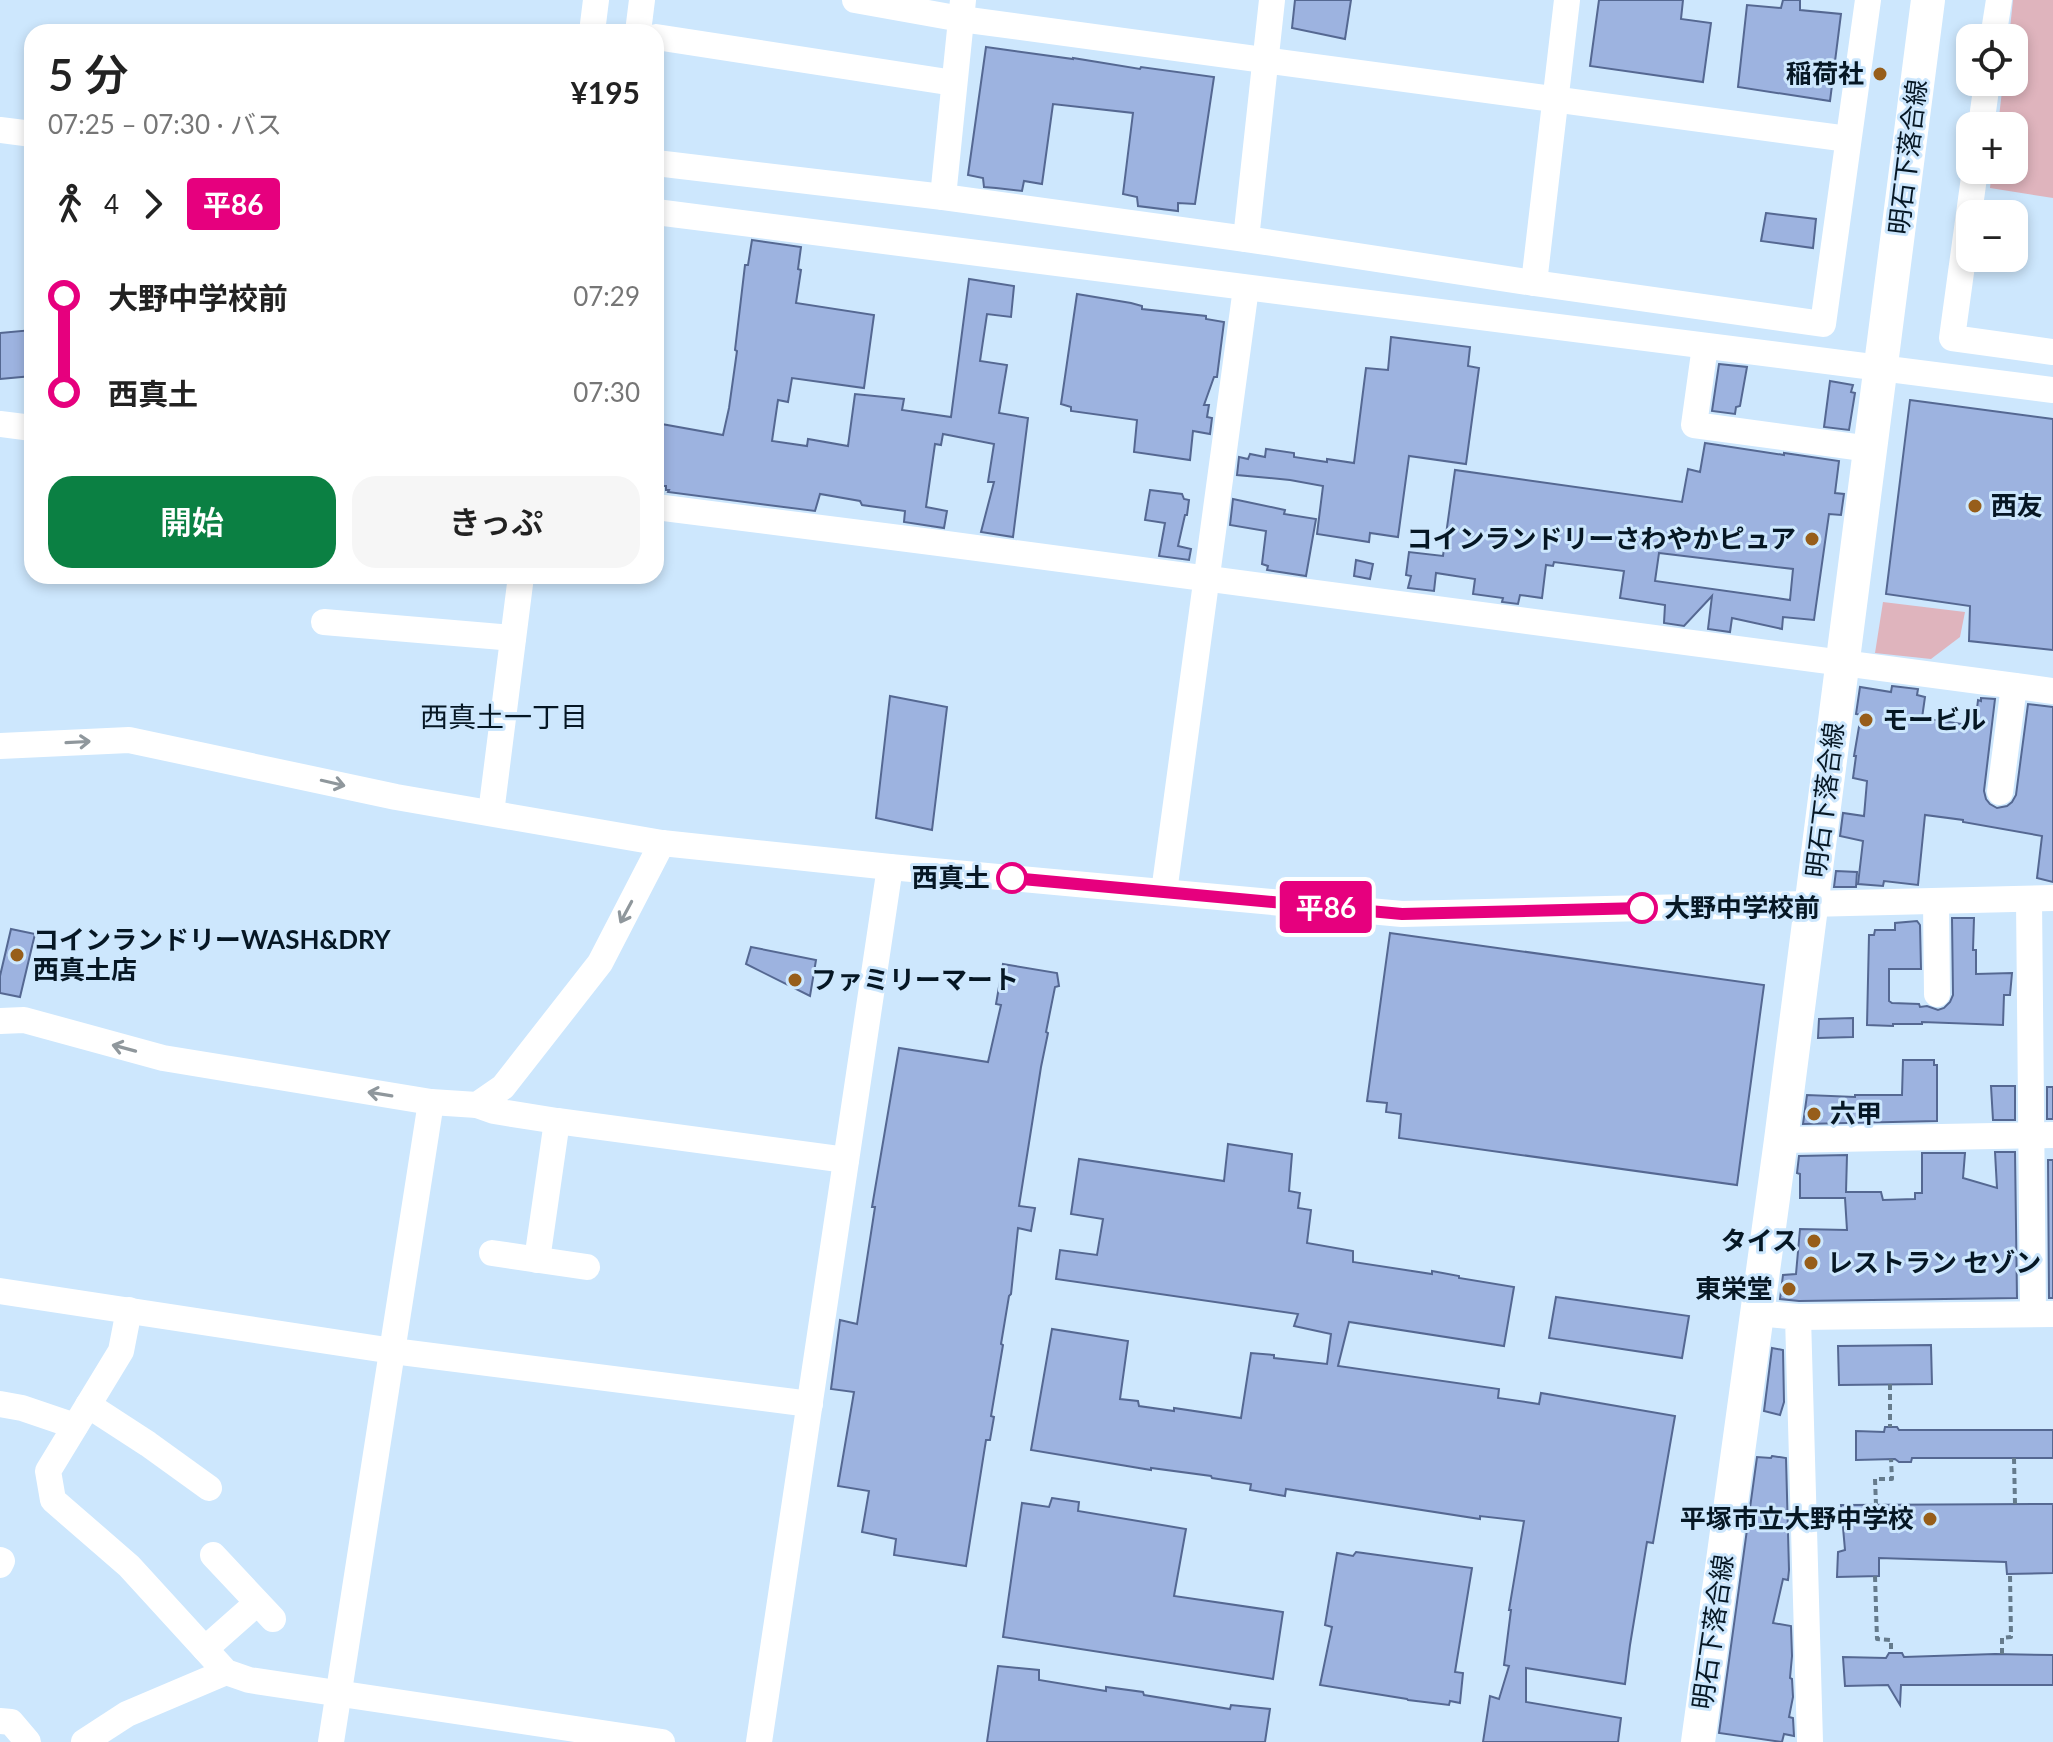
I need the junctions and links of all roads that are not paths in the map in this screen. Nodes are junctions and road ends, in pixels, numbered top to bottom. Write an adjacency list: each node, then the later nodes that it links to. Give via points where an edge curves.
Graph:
1 (596, 0): 10 (street)
2 (642, 0): 11 (street)
3 (855, 0): 9 (street)
4 (1272, 0): 14 (street)
5 (1567, 0): 16 (street)
6 (1868, 0): 19 (street)
7 (1928, 0): 29 (main road, 明石下落合線)
8 (1999, 0): 12 (street)
9 (962, 9): 14 (street); 15 (street)
10 (593, 24)
11 (639, 24)
12 (1995, 24)
13 (664, 38): 15 (street)
14 (1265, 60): 16 (street); 24 (street)
15 (954, 83): 22 (street)
16 (1555, 99): 19 (street); 25 (street)
17 (0, 130): 18 (street)
18 (24, 133)
19 (1848, 139): 25 (street, via 1823,324)
20 (664, 164): 22 (street)
21 (1973, 184): 28 (street, via 1952,338)
22 (943, 197): 24 (street)
23 (664, 213): 26 (street)
24 (1246, 239): 25 (street)
25 (1534, 283)
26 (1246, 288): 27 (street); 35 (street)
27 (1705, 346): 29 (street); 33 (street, via 1694,425)
28 (2053, 352)
29 (1881, 368): 30 (street); 33 (main road, 明石下落合線)
30 (2053, 390)
31 (0, 424): 32 (street)
32 (24, 427)
33 (1870, 449): 39 (main road, 明石下落合線)
34 (664, 508): 35 (street)
35 (1206, 579): 39 (street); 47 (street)
36 (520, 584): 38 (street)
37 (324, 622): 38 (street)
38 (513, 638): 44 (street)
39 (1842, 663): 40 (street); 50 (main road, 明石下落合線)
40 (2014, 686): 41 (street); 43 (street)
41 (2053, 691)
42 (0, 746): 44 (street, one-way to 44, via 129,740)
43 (2000, 792)
44 (491, 813): 45 (street)
45 (662, 843): 46 (street); 54 (street, one-way to 54, via 600,963 503,1087)
46 (890, 867): 47 (street); 58 (street)
47 (1164, 892): 50 (street, via 1402,914)
48 (2041, 898): 49 (street); 56 (street)
49 (1936, 901): 50 (street); 51 (street)
50 (1812, 904): 57 (main road, 明石下落合線)
51 (1937, 994)
52 (0, 1021): 53 (street, one-way to 52, via 163,1058 24,1020)
53 (431, 1102): 54 (street); 67 (street)
54 (477, 1105): 55 (street)
55 (557, 1121): 58 (street); 60 (street)
56 (2042, 1135): 57 (street); 65 (street)
57 (1781, 1140): 64 (main road, 明石下落合線)
58 (846, 1160): 69 (street)
59 (492, 1253): 60 (street)
60 (537, 1260): 61 (street)
61 (587, 1267)
62 (0, 1291): 63 (street)
63 (129, 1310): 67 (street); 70 (street, via 121,1351)
64 (1757, 1313): 66 (street); 82 (main road, 明石下落合線)
65 (2043, 1314): 66 (street)
66 (1798, 1317): 83 (street)
67 (393, 1351): 69 (street); 75 (street)
68 (0, 1404): 70 (street)
69 (810, 1404): 81 (street)
70 (82, 1416): 71 (street, via 148,1444); 73 (street, via 48,1471 53,1500 129,1566)
71 (209, 1488)
72 (213, 1555): 73 (street, via 265,1611)
73 (205, 1649): 74 (street)
74 (226, 1672): 75 (street); 78 (street, via 127,1714)
75 (339, 1694): 79 (street); 80 (street)
76 (0, 1721): 77 (street, via 11,1722)
77 (28, 1742)
78 (84, 1742)
79 (331, 1742)
80 (662, 1742)
81 (759, 1742)
82 (1698, 1742)
83 (1810, 1742)

